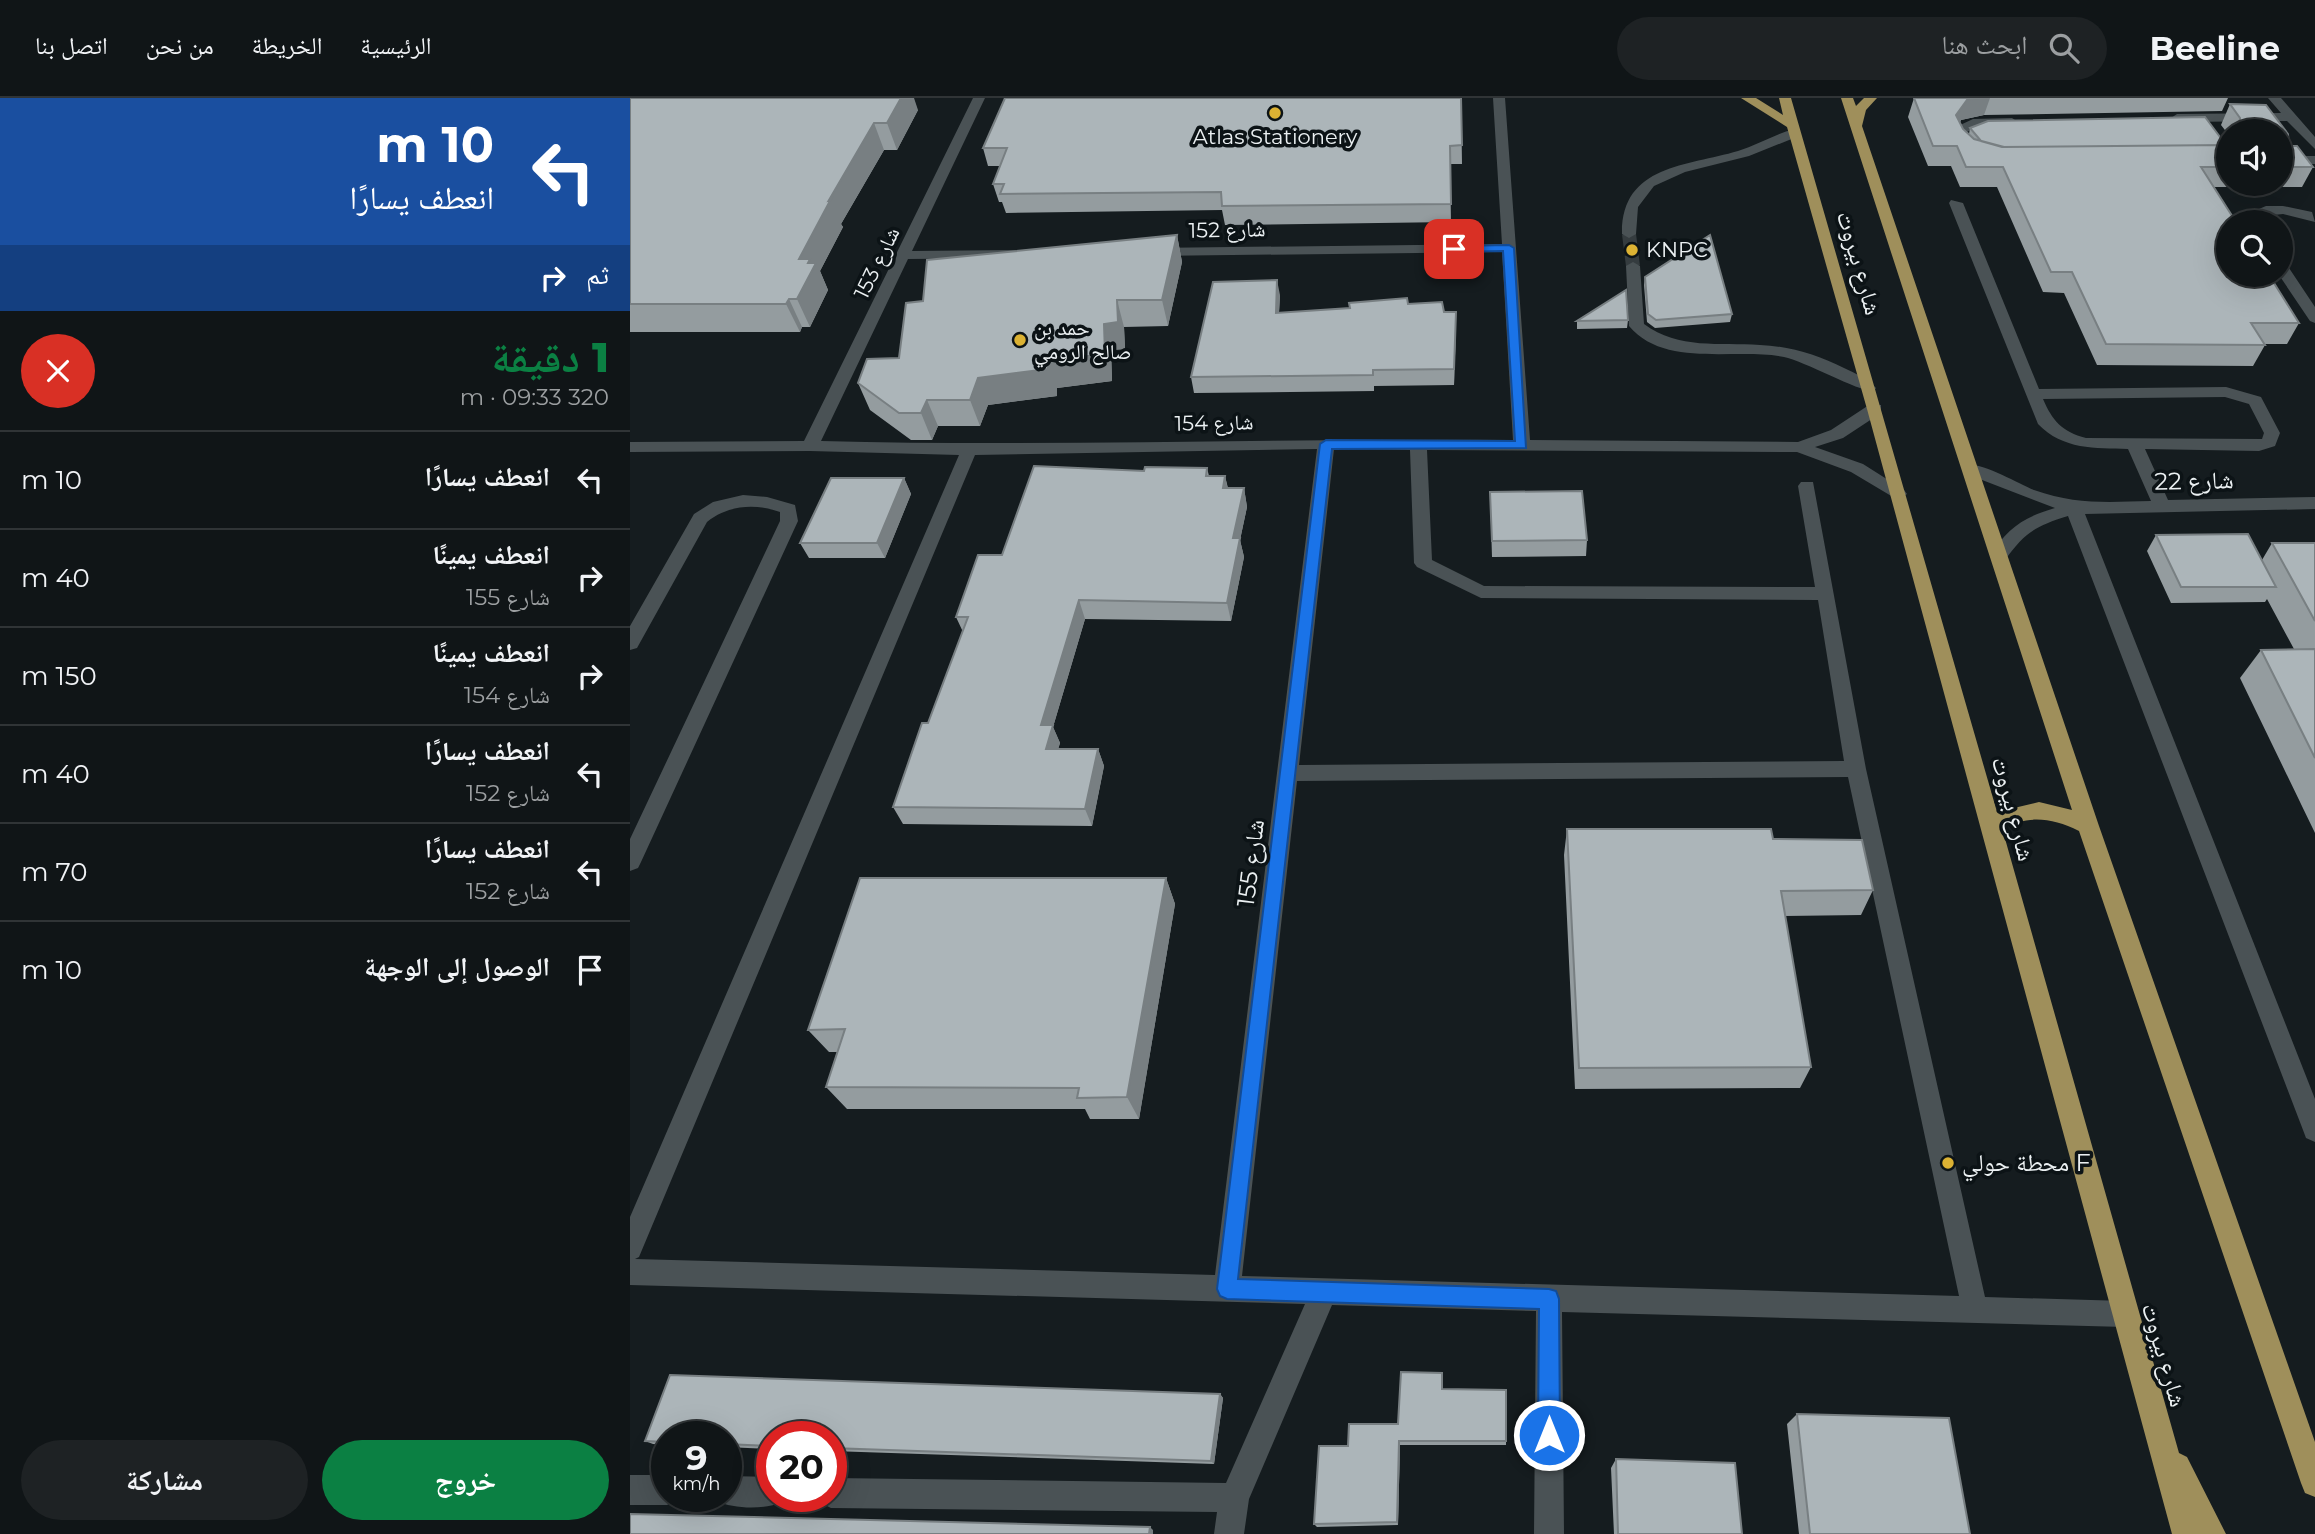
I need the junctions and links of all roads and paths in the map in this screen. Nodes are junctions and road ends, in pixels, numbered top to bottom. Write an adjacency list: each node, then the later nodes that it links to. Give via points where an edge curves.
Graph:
1 (979, 98): 24 (street, شارع 153)
2 (1499, 98): 21 (street)
3 (1747, 98): 12 (main road)
4 (1785, 98): 12 (main road, شارع بيروت)
5 (1847, 98): 11 (main road, شارع بيروت)
6 (1871, 98): 11 (main road, via 1860,109)
7 (2274, 98): 8 (street)
8 (2290, 117): 9 (street, via 2209,123); 13 (street)
9 (2164, 119)
10 (2026, 121): 14 (street, via 1973,123 1961,130 1962,146)
11 (1856, 126): 39 (main road, شارع بيروت)
12 (1793, 129): 20 (street, via 1744,153 1671,173 1646,186 1631,207); 28 (main road, شارع بيروت)
13 (2315, 145)
14 (1979, 158)
15 (2293, 160): 16 (street)
16 (2315, 160)
17 (1956, 203): 29 (street)
18 (2293, 212): 19 (street)
19 (2315, 218)
20 (1629, 234)
21 (1509, 248): 22 (street, شارع 152); 34 (street)
22 (1138, 253)
23 (1028, 254): 24 (street)
24 (904, 255): 35 (street, شارع 153)
25 (1633, 266): 28 (street, via 1637,326 1652,337 1688,346 1779,351 1824,365)
26 (2293, 285): 27 (street)
27 (2315, 318)
28 (1868, 388): 30 (main road, شارع بيروت)
29 (2033, 394): 31 (street, via 2044,420 2068,439); 31 (street, via 2226,392 2255,401 2272,433 2269,442 2259,446)
30 (1875, 409): 37 (street, شارع 154, via 1837,435); 41 (main road, شارع بيروت)
31 (2134, 443): 43 (street)
32 (1326, 444): 33 (street, شارع 154); 38 (street, شارع 154); 49 (street, شارع 155)
33 (1418, 444): 34 (street, شارع 154); 46 (street, via 1423,563 1480,592)
34 (1522, 445): 37 (street, شارع 154)
35 (810, 446): 36 (street, شارع 154); 38 (street, شارع 154)
36 (630, 447)
37 (1799, 447): 41 (street, شارع 154, via 1857,468)
38 (969, 450): 54 (street)
39 (1970, 469): 44 (street, شارع 22, via 2029,495); 45 (main road, شارع بيروت)
40 (1807, 486): 46 (street)
41 (1898, 494): 50 (main road, شارع بيروت)
42 (2315, 503): 43 (street, شارع 22)
43 (2162, 506): 44 (street, شارع 22)
44 (2074, 508): 45 (street, شارع 22, via 2032,521 2014,534); 53 (street)
45 (1999, 556): 51 (main road, شارع بيروت)
46 (1825, 594): 48 (street)
47 (630, 643): 52 (street, via 700,518 711,507 731,502 775,503 789,509 789,520)
48 (1856, 769): 49 (street); 59 (street)
49 (1288, 773): 56 (street, شارع 155)
50 (1990, 824): 51 (main road, via 2035,809 2064,814); 60 (main road, شارع بيروت)
51 (2088, 826): 62 (main road, شارع بيروت)
52 (630, 862)
53 (2315, 1129)
54 (630, 1248)
55 (630, 1272): 56 (street)
56 (1227, 1289): 57 (street)
57 (1325, 1290): 58 (street); 66 (street)
58 (1549, 1299): 59 (street); 68 (street)
59 (1975, 1310): 60 (street)
60 (2125, 1314): 61 (main road, شارع بيروت)
61 (2156, 1424): 69 (main road, شارع بيروت); 70 (main road)
62 (2315, 1483)
63 (630, 1490): 64 (street)
64 (651, 1490)
65 (847, 1493): 66 (street)
66 (1234, 1498): 67 (street)
67 (1229, 1534)
68 (1549, 1534)
69 (2187, 1534)
70 (2211, 1534)

